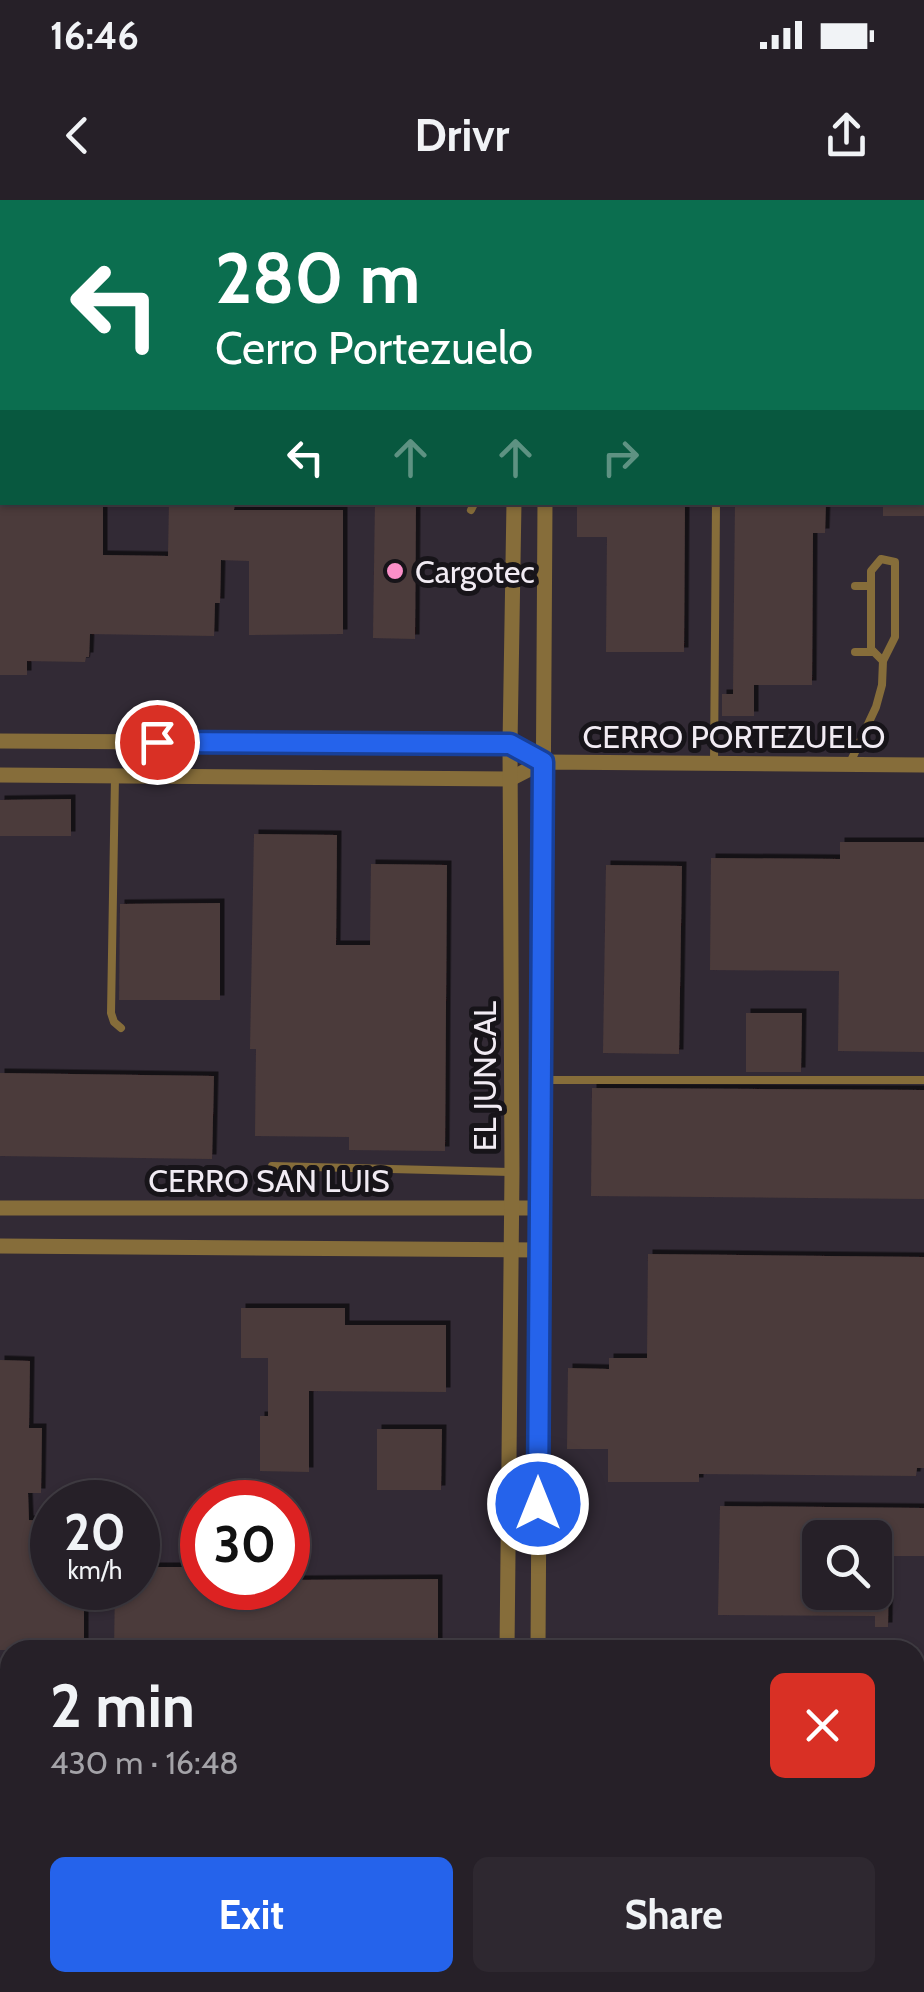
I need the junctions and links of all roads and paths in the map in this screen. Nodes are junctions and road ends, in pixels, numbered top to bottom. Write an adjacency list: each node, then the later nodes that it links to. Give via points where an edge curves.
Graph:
1 (514, 505): 10 (street, EL JUNCAL)
2 (544, 505): 11 (street, EL JUNCAL)
3 (716, 505): 12 (lane)
4 (855, 586): 5 (lane)
5 (871, 586): 7 (lane); 8 (lane, via 874,564 881,558 895,562 895,638)
6 (855, 652): 7 (lane)
7 (873, 652): 8 (lane)
8 (883, 661): 13 (lane, via 876,707)
9 (0, 740): 10 (street, CERRO PORTEZUELO)
10 (510, 744): 11 (street, CERRO PORTEZUELO); 17 (street, EL JUNCAL)
11 (543, 762): 12 (street, CERRO PORTEZUELO); 17 (street, CERRO PORTEZUELO); 19 (street, EL JUNCAL)
12 (714, 764): 13 (street, CERRO PORTEZUELO)
13 (849, 765): 14 (street, CERRO PORTEZUELO)
14 (924, 766)
15 (0, 775): 16 (street, CERRO PORTEZUELO)
16 (115, 776): 17 (street, CERRO PORTEZUELO); 18 (lane, via 111,1012)
17 (510, 779): 22 (street, EL JUNCAL)
18 (121, 1028)
19 (540, 1080): 20 (lane); 25 (street, EL JUNCAL)
20 (924, 1080)
21 (272, 1166): 22 (lane)
22 (512, 1172): 24 (street, EL JUNCAL)
23 (0, 1208): 24 (street, CERRO SAN LUIS)
24 (512, 1208): 25 (street, CERRO SAN LUIS); 27 (street, EL JUNCAL)
25 (538, 1208): 28 (street, EL JUNCAL)
26 (0, 1246): 27 (street, CERRO SAN LUIS)
27 (512, 1250): 28 (street, CERRO SAN LUIS); 29 (street, EL JUNCAL)
28 (538, 1250): 30 (street, EL JUNCAL)
29 (507, 1640)
30 (538, 1640)

